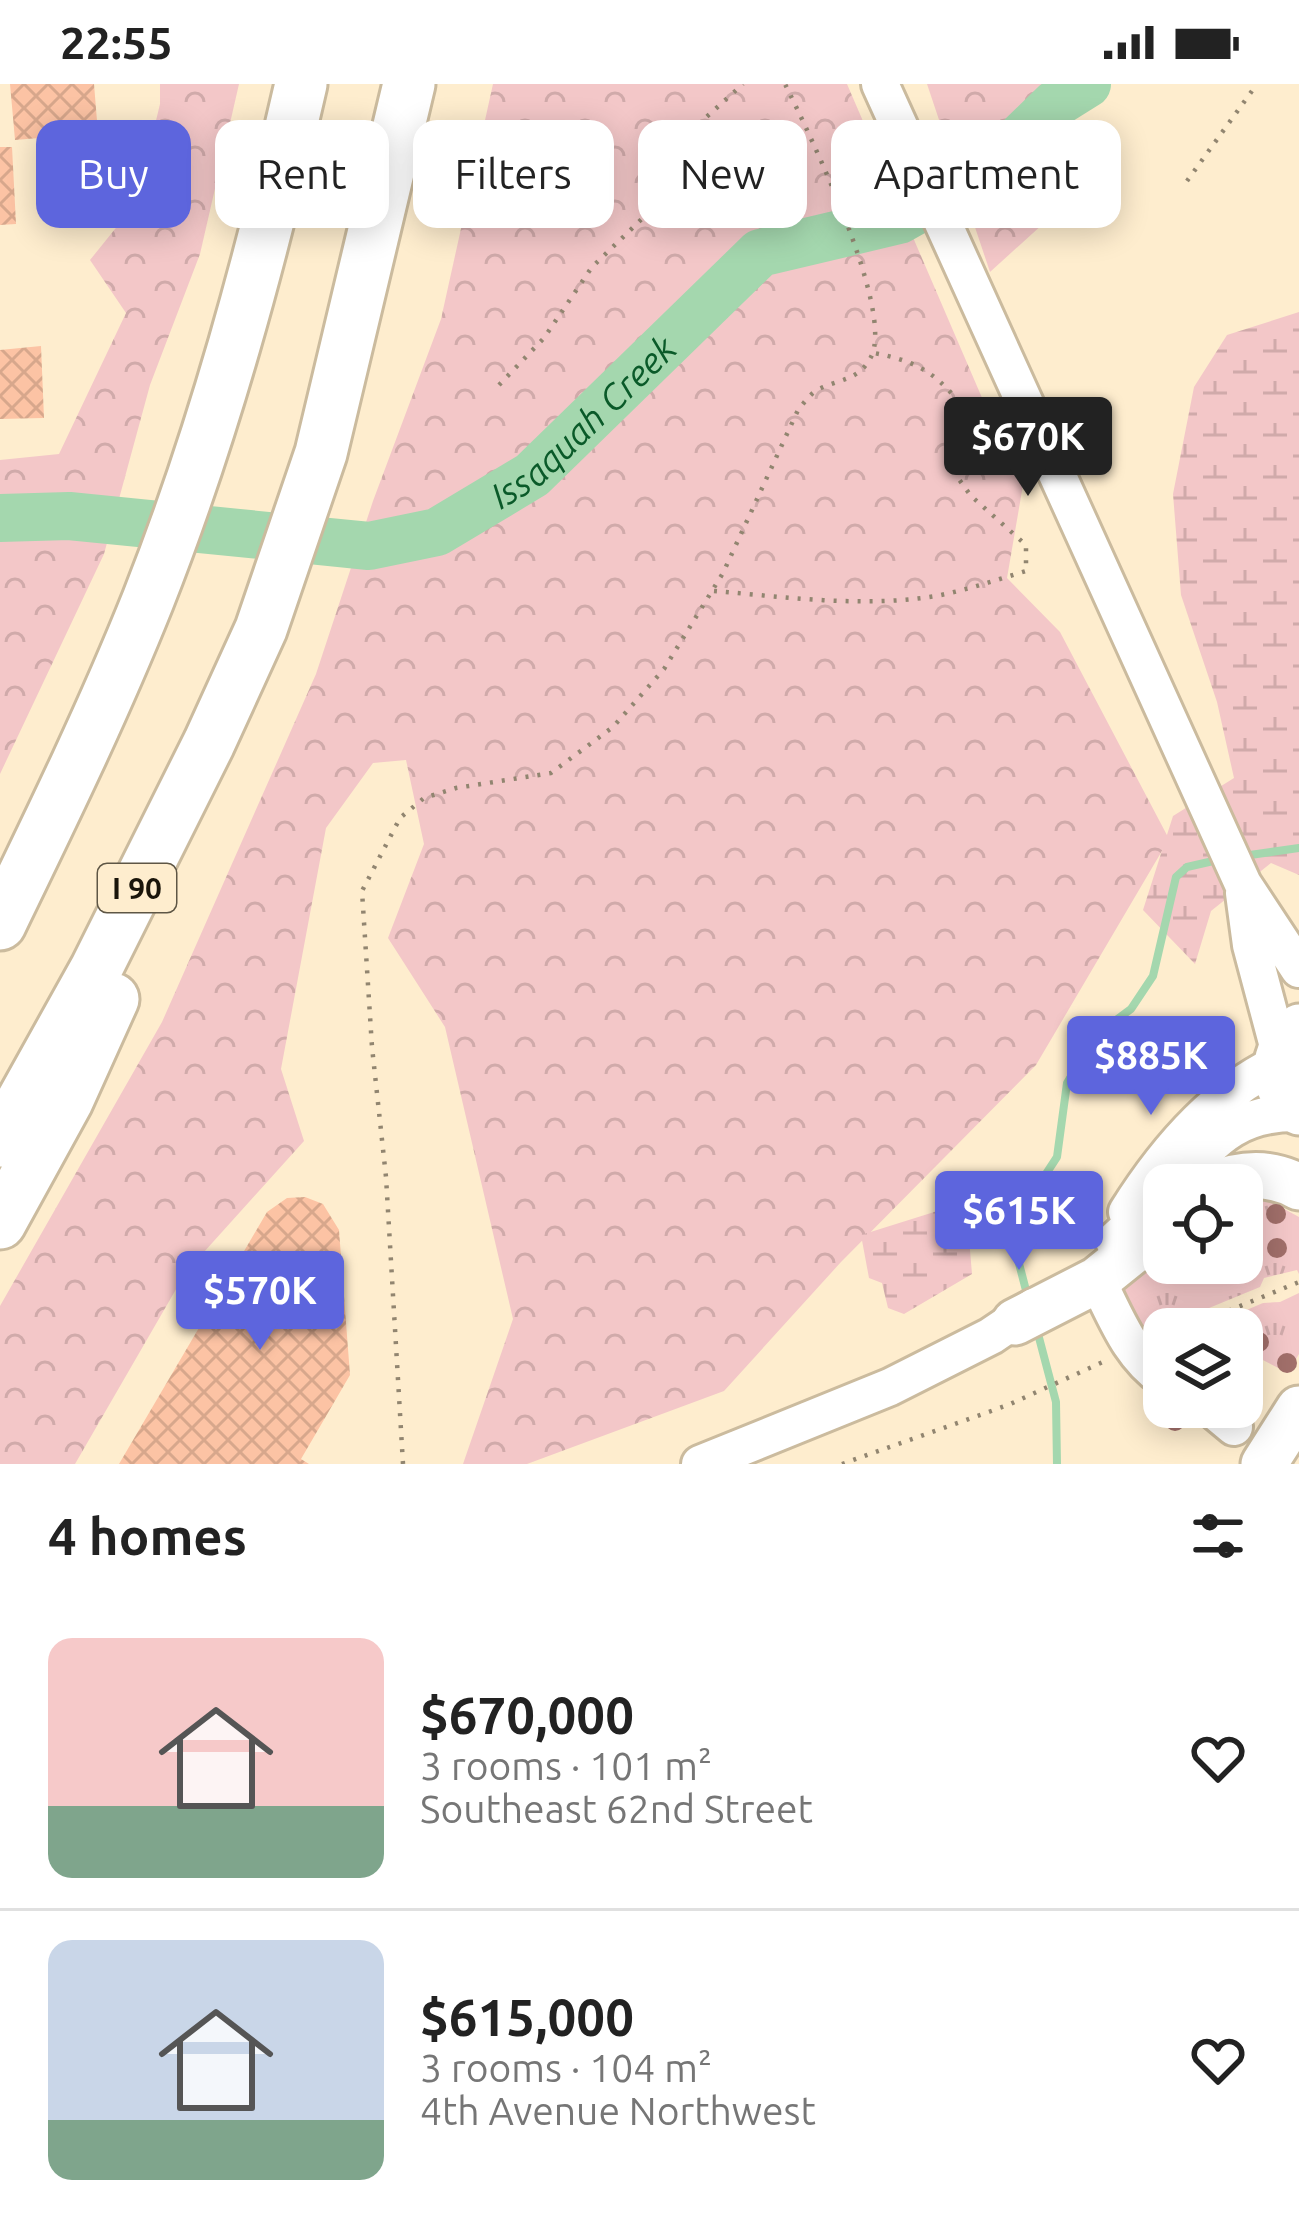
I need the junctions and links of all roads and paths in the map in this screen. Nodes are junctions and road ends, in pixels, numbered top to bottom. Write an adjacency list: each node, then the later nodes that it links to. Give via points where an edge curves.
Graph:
1 (301, 84): 12 (highway, via 206,441 86,748)
2 (409, 84): 11 (highway, I 90, via 321,453 260,628)
3 (743, 84): 9 (path, via 661,158 647,214 592,267 544,338)
4 (784, 84): 8 (path, via 863,272 877,326)
5 (880, 84): 13 (street)
6 (1258, 84): 7 (path)
7 (1187, 181)
8 (874, 353): 10 (path, via 860,374 814,392 798,410); 10 (path, via 910,359 957,400 950,467 1026,545 1026,571 903,599)
9 (499, 385)
10 (712, 591): 31 (path, via 664,669 613,727 551,772 424,798 400,818 362,891)
11 (209, 742): 17 (highway, I 90); 22 (highway, via 128,967)
12 (0, 923)
13 (1264, 939): 14 (street); 15 (street)
14 (1299, 969)
15 (1284, 1047): 16 (main road, via 1281,1093); 24 (street, via 1174,1146)
16 (1299, 1113): 18 (street, via 1247,1118)
17 (0, 1141)
18 (1192, 1164)
19 (1263, 1175): 20 (main road)
20 (1299, 1187)
21 (1143, 1217): 24 (street)
22 (0, 1223)
23 (1143, 1239): 24 (main road)
24 (1084, 1277): 27 (main road); 28 (street)
25 (1299, 1282): 26 (path)
26 (1235, 1308)
27 (1003, 1329): 32 (street, via 870,1396)
28 (1143, 1365)
29 (1079, 1373): 33 (path)
30 (1299, 1408): 34 (main road)
31 (404, 1464)
32 (700, 1464)
33 (842, 1464)
34 (1264, 1464)

